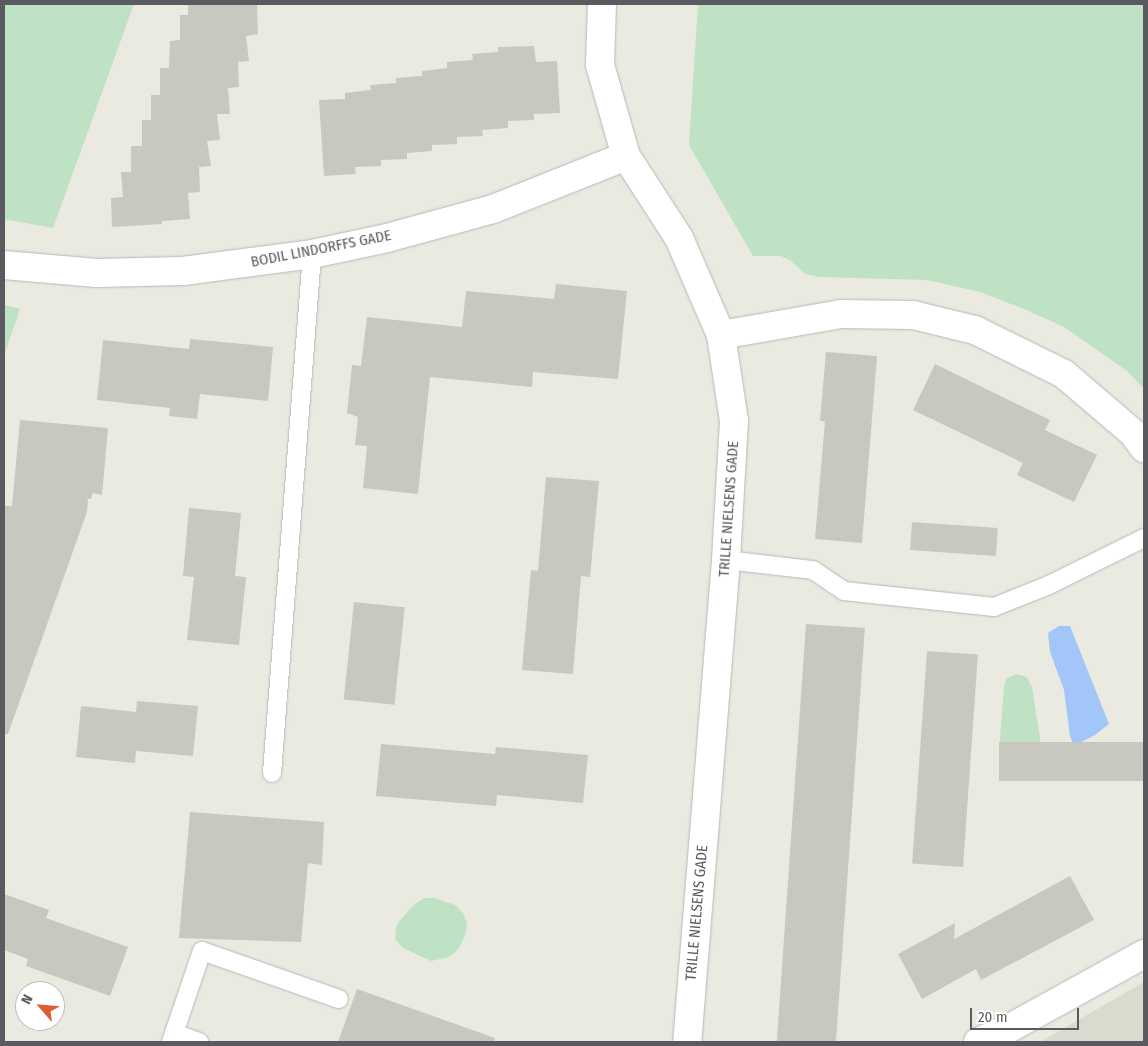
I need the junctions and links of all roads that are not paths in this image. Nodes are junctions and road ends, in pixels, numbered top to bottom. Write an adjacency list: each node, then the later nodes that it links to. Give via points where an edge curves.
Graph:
1 (602, 4): 2 (street, TRILLE NIELSENS GADE, via 600,65)
2 (626, 156): 3 (street, BODIL LINDORFFS GADE, via 493,209 387,238); 5 (street, TRILLE NIELSENS GADE, via 679,238)
3 (312, 254): 4 (street, BODIL LINDORFFS GADE, via 183,271 97,273); 9 (lane)
4 (4, 265)
5 (721, 335): 6 (street, via 841,314 913,315 975,330 1064,374 1133,433); 8 (street, TRILLE NIELSENS GADE, via 734,421)
6 (1144, 448)
7 (1144, 538): 8 (lane, via 1049,585 994,607 844,590 813,570)
8 (726, 560): 14 (street, TRILLE NIELSENS GADE)
9 (272, 773)
10 (1144, 954): 15 (street, via 1010,1028)
11 (339, 999): 12 (lane, via 202,951)
12 (172, 1038): 13 (lane)
13 (199, 1042)
14 (686, 1042)
15 (978, 1042)

